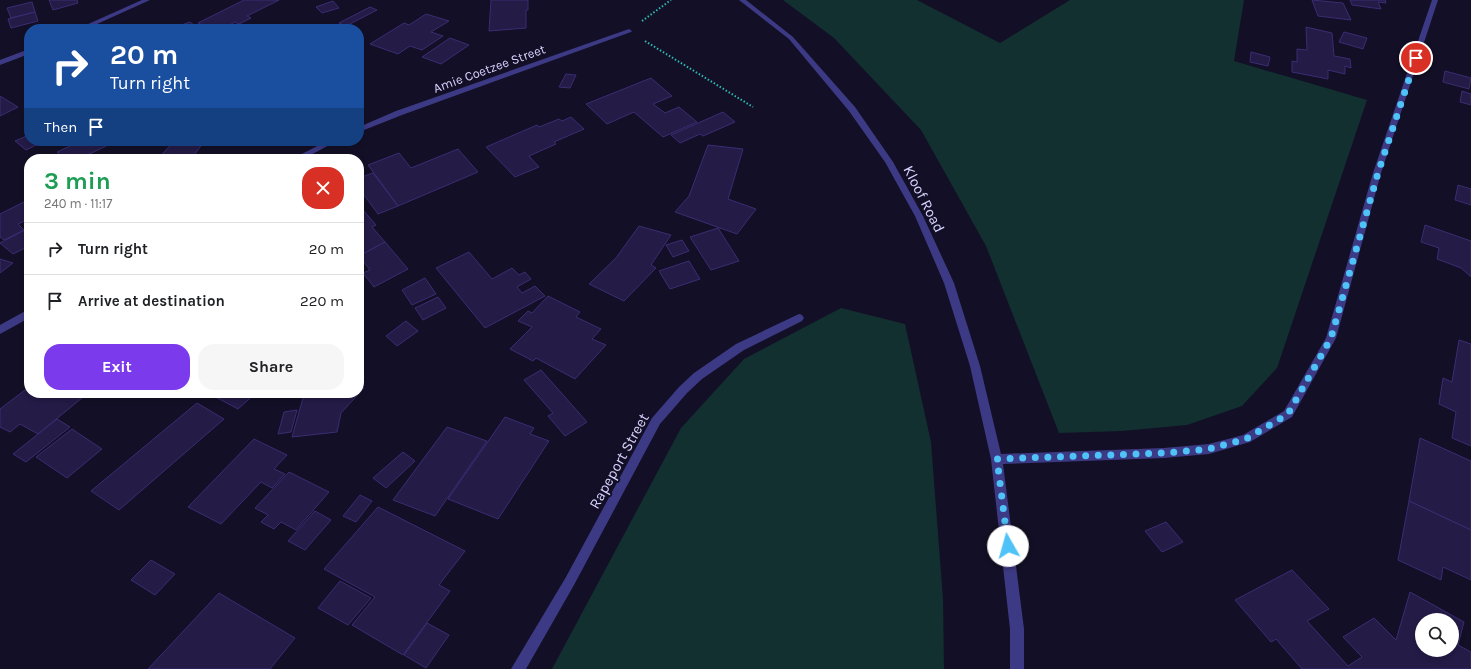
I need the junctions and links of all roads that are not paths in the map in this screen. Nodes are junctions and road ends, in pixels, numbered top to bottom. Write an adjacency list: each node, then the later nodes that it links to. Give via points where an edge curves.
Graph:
1 (147, 0): 4 (street)
2 (742, 0): 14 (street, Kloof Road, via 791,38 852,109 919,216 949,283 975,366)
3 (1435, 0): 14 (street, via 1378,173 1331,338 1288,414 1246,439 1209,449)
4 (92, 24)
5 (629, 31): 8 (street, Amie Coetzee Street)
6 (24, 53): 7 (street)
7 (0, 63)
8 (364, 128)
9 (323, 146): 10 (street)
10 (306, 154)
11 (24, 316): 13 (street)
12 (799, 318): 15 (street, Rapeport Street, via 740,347 698,376 656,421 570,581)
13 (0, 330)
14 (997, 459): 16 (street, Kloof Road, via 1018,629)
15 (518, 669)
16 (1017, 669)

